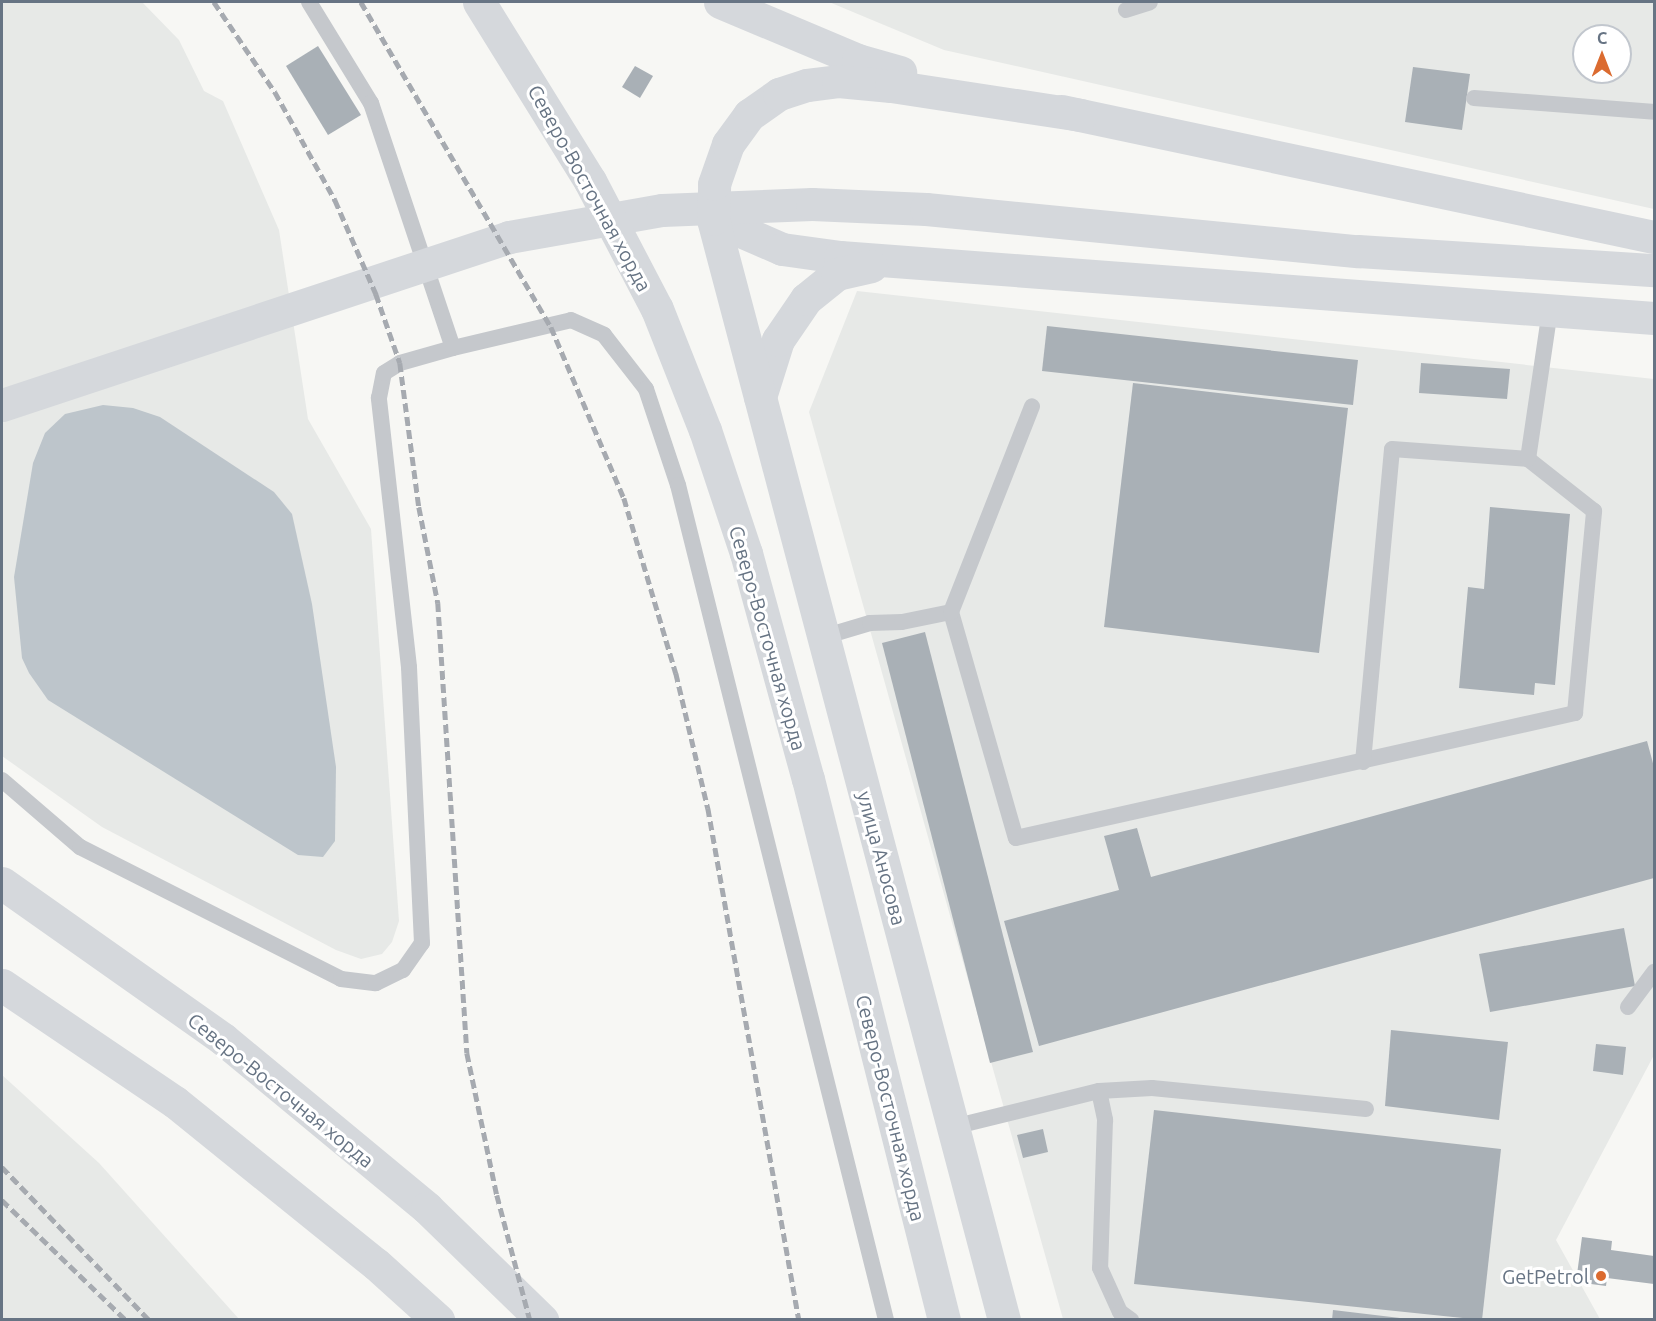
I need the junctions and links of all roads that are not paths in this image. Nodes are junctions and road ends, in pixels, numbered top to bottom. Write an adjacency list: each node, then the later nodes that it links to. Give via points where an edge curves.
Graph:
1 (309, 2): 15 (lane, via 371,103)
2 (479, 2): 34 (main road, Северо-Восточная хорда, via 600,200 657,309 705,430 746,553 808,779)
3 (720, 2): 8 (main road, via 858,60 952,87)
4 (1150, 2): 5 (lane)
5 (1126, 10)
6 (1474, 98): 7 (lane)
7 (1654, 112)
8 (1081, 115): 9 (main road, улица Аносова, via 891,86 838,81 807,86 779,94 749,115 723,156 714,184); 10 (main road)
9 (713, 219): 11 (main road, via 782,249 840,257); 16 (main road, улица Аносова)
10 (1654, 237)
11 (921, 260): 13 (main road); 16 (main road, via 859,267 837,274 820,286 792,316 778,340)
12 (1654, 270): 17 (main road, via 1358,251 926,209 812,204 662,210 509,237)
13 (1550, 310): 14 (main road); 19 (lane)
14 (1654, 318)
15 (453, 348): 23 (lane, via 400,363 384,373 379,398 409,667 422,943 403,970 376,983 341,979 80,847); 33 (lane, via 571,320 604,335 646,389 681,497)
16 (760, 397): 21 (main road, улица Аносова)
17 (2, 405)
18 (1032, 406): 20 (lane)
19 (1528, 459): 22 (lane, via 1392,449); 22 (lane, via 1594,511 1575,713)
20 (951, 612): 21 (lane, via 902,622 870,622); 22 (lane, via 1016,838)
21 (823, 637): 30 (main road, улица Аносова)
22 (1364, 762)
23 (2, 780)
24 (2, 884): 32 (main road, Северо-Восточная хорда, via 223,1039 427,1208)
25 (1654, 972): 27 (lane)
26 (2, 985): 31 (main road, via 175,1102 376,1264)
27 (1628, 1007)
28 (1099, 1092): 29 (lane, via 1152,1088); 30 (lane); 36 (lane, via 1105,1119 1100,1268 1120,1312)
29 (1366, 1109)
30 (953, 1127): 35 (main road, улица Аносова)
31 (438, 1320)
32 (542, 1320)
33 (885, 1320)
34 (944, 1320)
35 (1004, 1320)
36 (1131, 1320)

